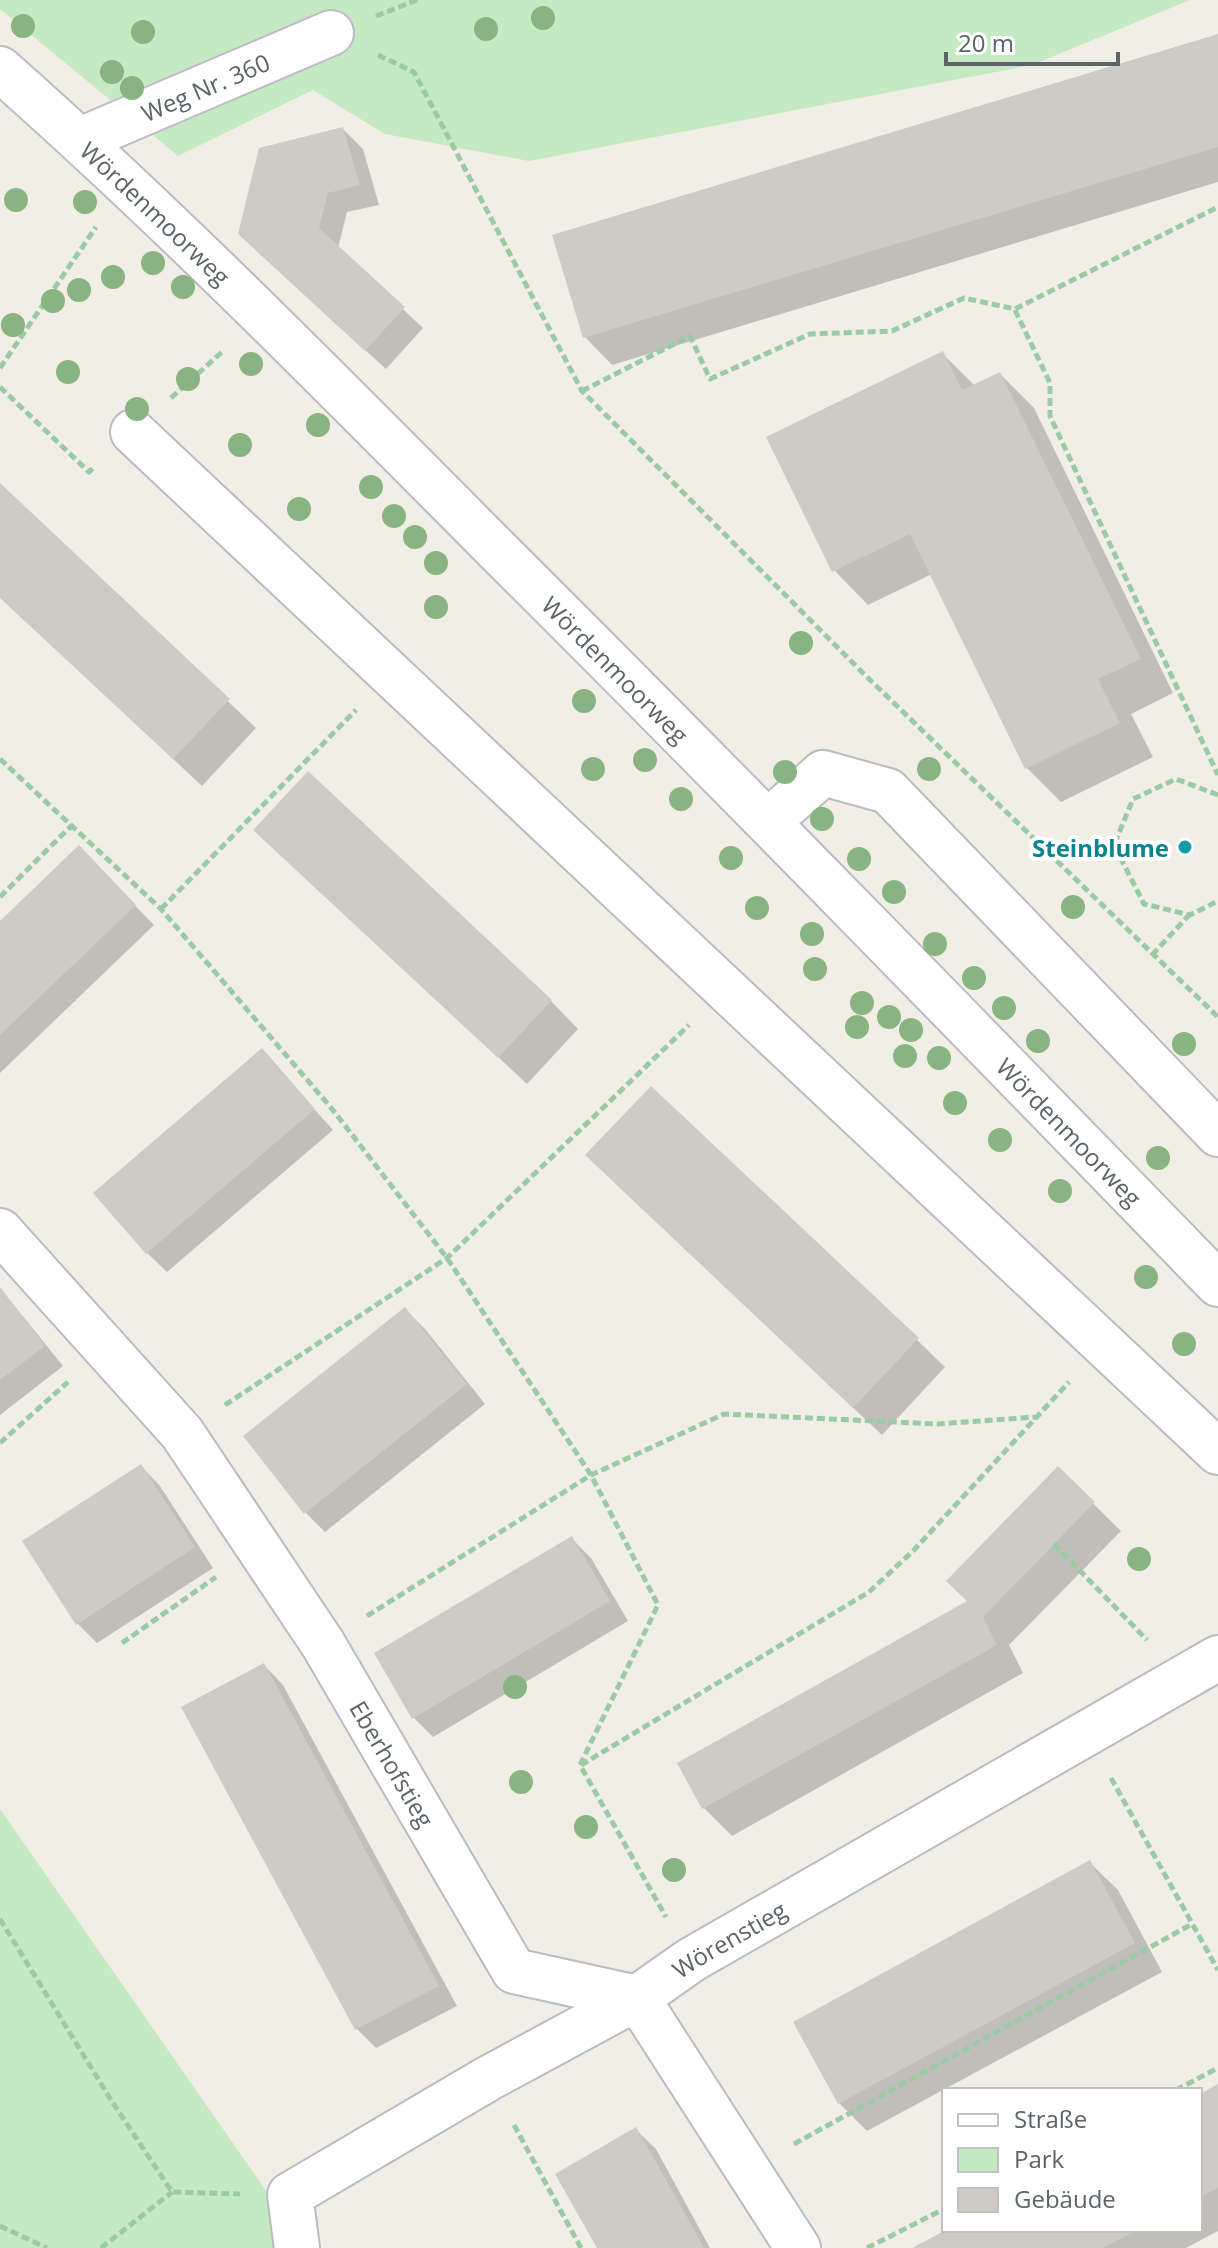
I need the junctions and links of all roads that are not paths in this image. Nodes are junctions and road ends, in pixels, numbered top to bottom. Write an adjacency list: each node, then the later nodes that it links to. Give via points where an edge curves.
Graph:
1 (331, 33): 3 (street, Weg Nr. 360)
2 (0, 69): 3 (street, Wördenmoorweg)
3 (80, 140): 5 (street, Wördenmoorweg, via 263,315)
4 (133, 432): 9 (street)
5 (769, 821): 6 (street, via 823,773 888,791); 8 (street, Wördenmoorweg)
6 (1218, 1134)
7 (0, 1231): 11 (street, Eberhofstieg, via 182,1433 323,1644 514,1971)
8 (1218, 1284)
9 (1218, 1452)
10 (1201, 1668): 11 (street, Wörenstieg, via 691,1960)
11 (637, 1998): 12 (street, Wörenstieg, via 290,2195); 13 (street)
12 (297, 2248)
13 (798, 2248)

